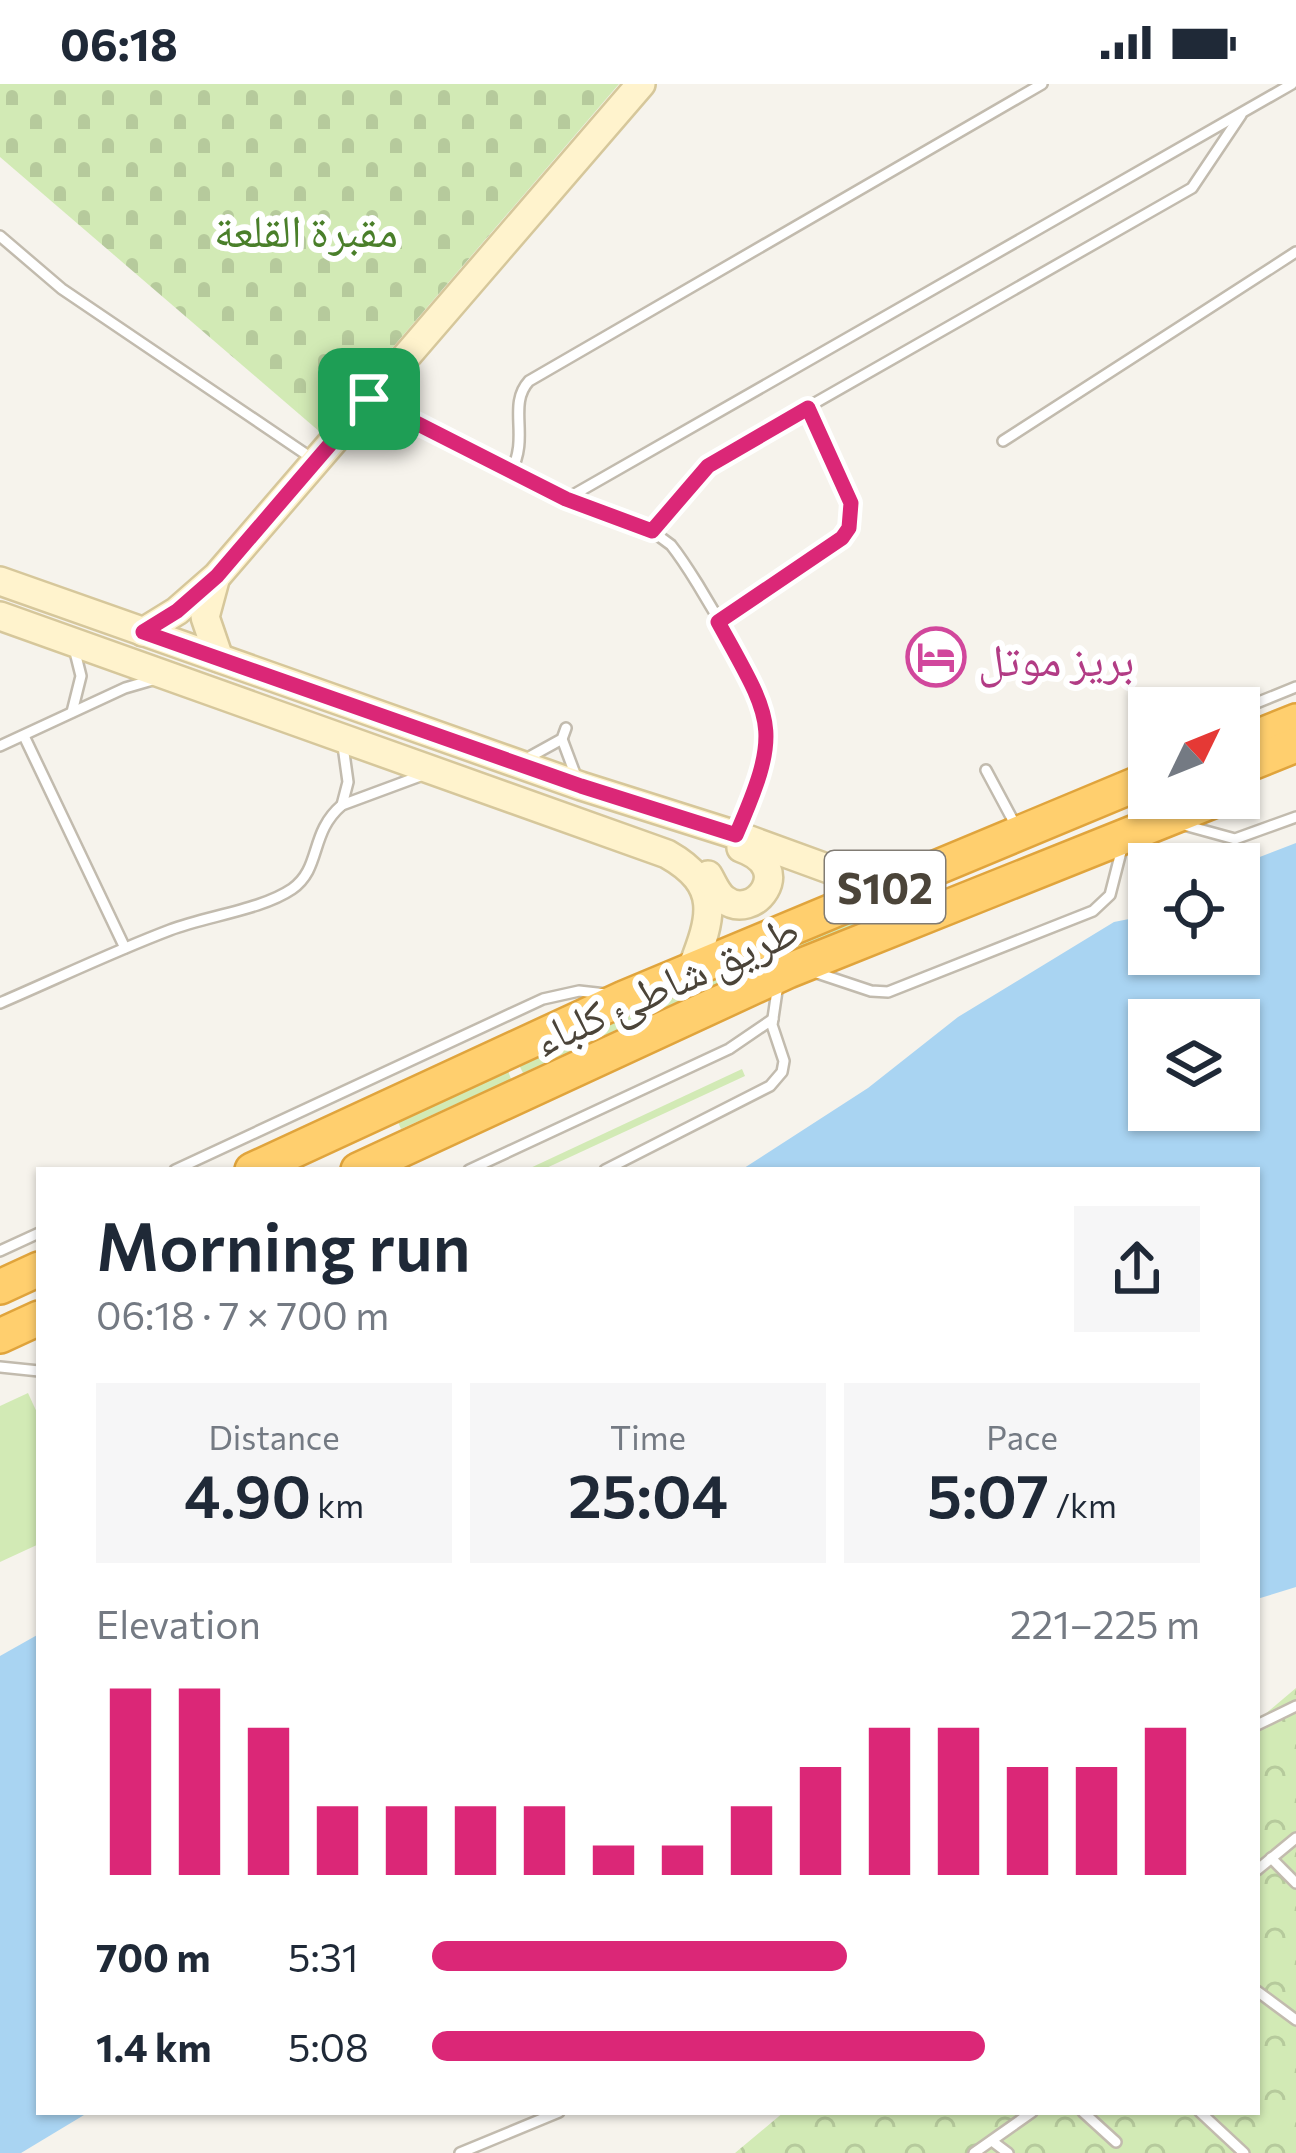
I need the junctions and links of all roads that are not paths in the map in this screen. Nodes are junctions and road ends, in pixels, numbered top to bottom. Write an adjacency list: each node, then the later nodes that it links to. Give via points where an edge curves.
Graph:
1 (641, 84): 7 (street)
2 (1042, 84): 11 (lane, via 530,381 518,398 522,446)
3 (1292, 84): 4 (lane)
4 (1242, 114): 8 (lane, via 1192,188); 12 (lane)
5 (0, 236): 10 (lane, via 62,290)
6 (1296, 252): 9 (lane)
7 (369, 399): 10 (street); 11 (lane)
8 (808, 408): 13 (lane, via 708,466); 17 (lane, via 851,503 849,528)
9 (1003, 441)
10 (316, 460): 14 (street)
11 (512, 471): 12 (lane)
12 (566, 499): 13 (lane)
13 (652, 531): 17 (lane, via 679,554)
14 (217, 576): 18 (street); 20 (street, via 205,617)
15 (0, 581): 18 (street)
16 (0, 616): 19 (street)
17 (718, 622): 45 (lane, via 760,698 768,736 763,775)
18 (143, 632): 20 (street)
19 (68, 640): 21 (street); 24 (lane, via 81,676)
20 (219, 658): 32 (street)
21 (173, 678): 24 (lane, via 124,688); 27 (street)
22 (1296, 687): 23 (lane)
23 (1260, 702)
24 (72, 712): 26 (lane)
25 (1296, 722): 28 (highway)
26 (24, 736): 30 (lane); 49 (lane)
27 (339, 736): 35 (street); 39 (lane, via 349,770)
28 (1260, 736)
29 (1296, 745): 31 (highway)
30 (0, 746)
31 (1260, 760)
32 (516, 763): 37 (street); 37 (lane, via 564,734)
33 (1296, 768): 36 (highway)
34 (986, 770): 44 (lane)
35 (440, 772): 39 (lane); 47 (street)
36 (1260, 782)
37 (581, 786): 43 (street)
38 (1128, 787): 44 (highway, طريق شاطئ كلباء / S102)
39 (342, 805): 49 (lane, via 292,889)
40 (1296, 818): 42 (lane, via 1235,839)
41 (1158, 819): 46 (highway, طريق شاطئ كلباء / S102)
42 (1200, 819)
43 (688, 822): 45 (street); 47 (street, via 764,861 769,883 760,896 747,904 725,901 691,858)
44 (1019, 831): 48 (highway, طريق شاطئ كلباء / S102)
45 (736, 835): 48 (street, via 829,869)
46 (1125, 836): 51 (highway, طريق شاطئ كلباء / S102); 51 (lane, via 1110,895 1093,911 888,992 826,974)
47 (653, 847): 50 (street, via 691,869 705,890 707,929)
48 (900, 880): 50 (highway, طريق شاطئ كلباء / S102)
49 (125, 949): 53 (lane)
50 (692, 968): 52 (highway, طريق شاطئ كلباء / S102)
51 (783, 973): 54 (lane); 57 (highway, طريق شاطئ كلباء / S102)
52 (623, 998): 55 (lane, via 555,994); 56 (highway, طريق شاطئ كلباء / S102)
53 (0, 1003)
54 (772, 1019): 58 (lane, via 740,1044); 59 (lane, via 784,1061 770,1086)
55 (181, 1167)
56 (258, 1167)
57 (364, 1167)
58 (475, 1167)
59 (611, 1167)
60 (36, 1234): 61 (lane)
61 (0, 1251)
62 (36, 1270): 63 (highway)
63 (0, 1287)
64 (36, 1319): 65 (highway)
65 (0, 1336)
66 (0, 1367): 67 (lane)
67 (36, 1368)
68 (1296, 1706): 69 (lane)
69 (1260, 1724)
70 (1296, 1838): 71 (lane)
71 (1271, 1858): 72 (lane); 73 (lane)
72 (1260, 1867)
73 (1296, 1883)
74 (1260, 1993): 75 (lane)
75 (1296, 2020)
76 (552, 2115): 82 (lane)
77 (1028, 2115): 80 (lane)
78 (1086, 2115): 81 (lane)
79 (1203, 2115): 85 (lane)
80 (992, 2140): 83 (lane); 84 (lane)
81 (1116, 2142)
82 (460, 2153)
83 (974, 2153)
84 (1008, 2153)
85 (1244, 2153)

